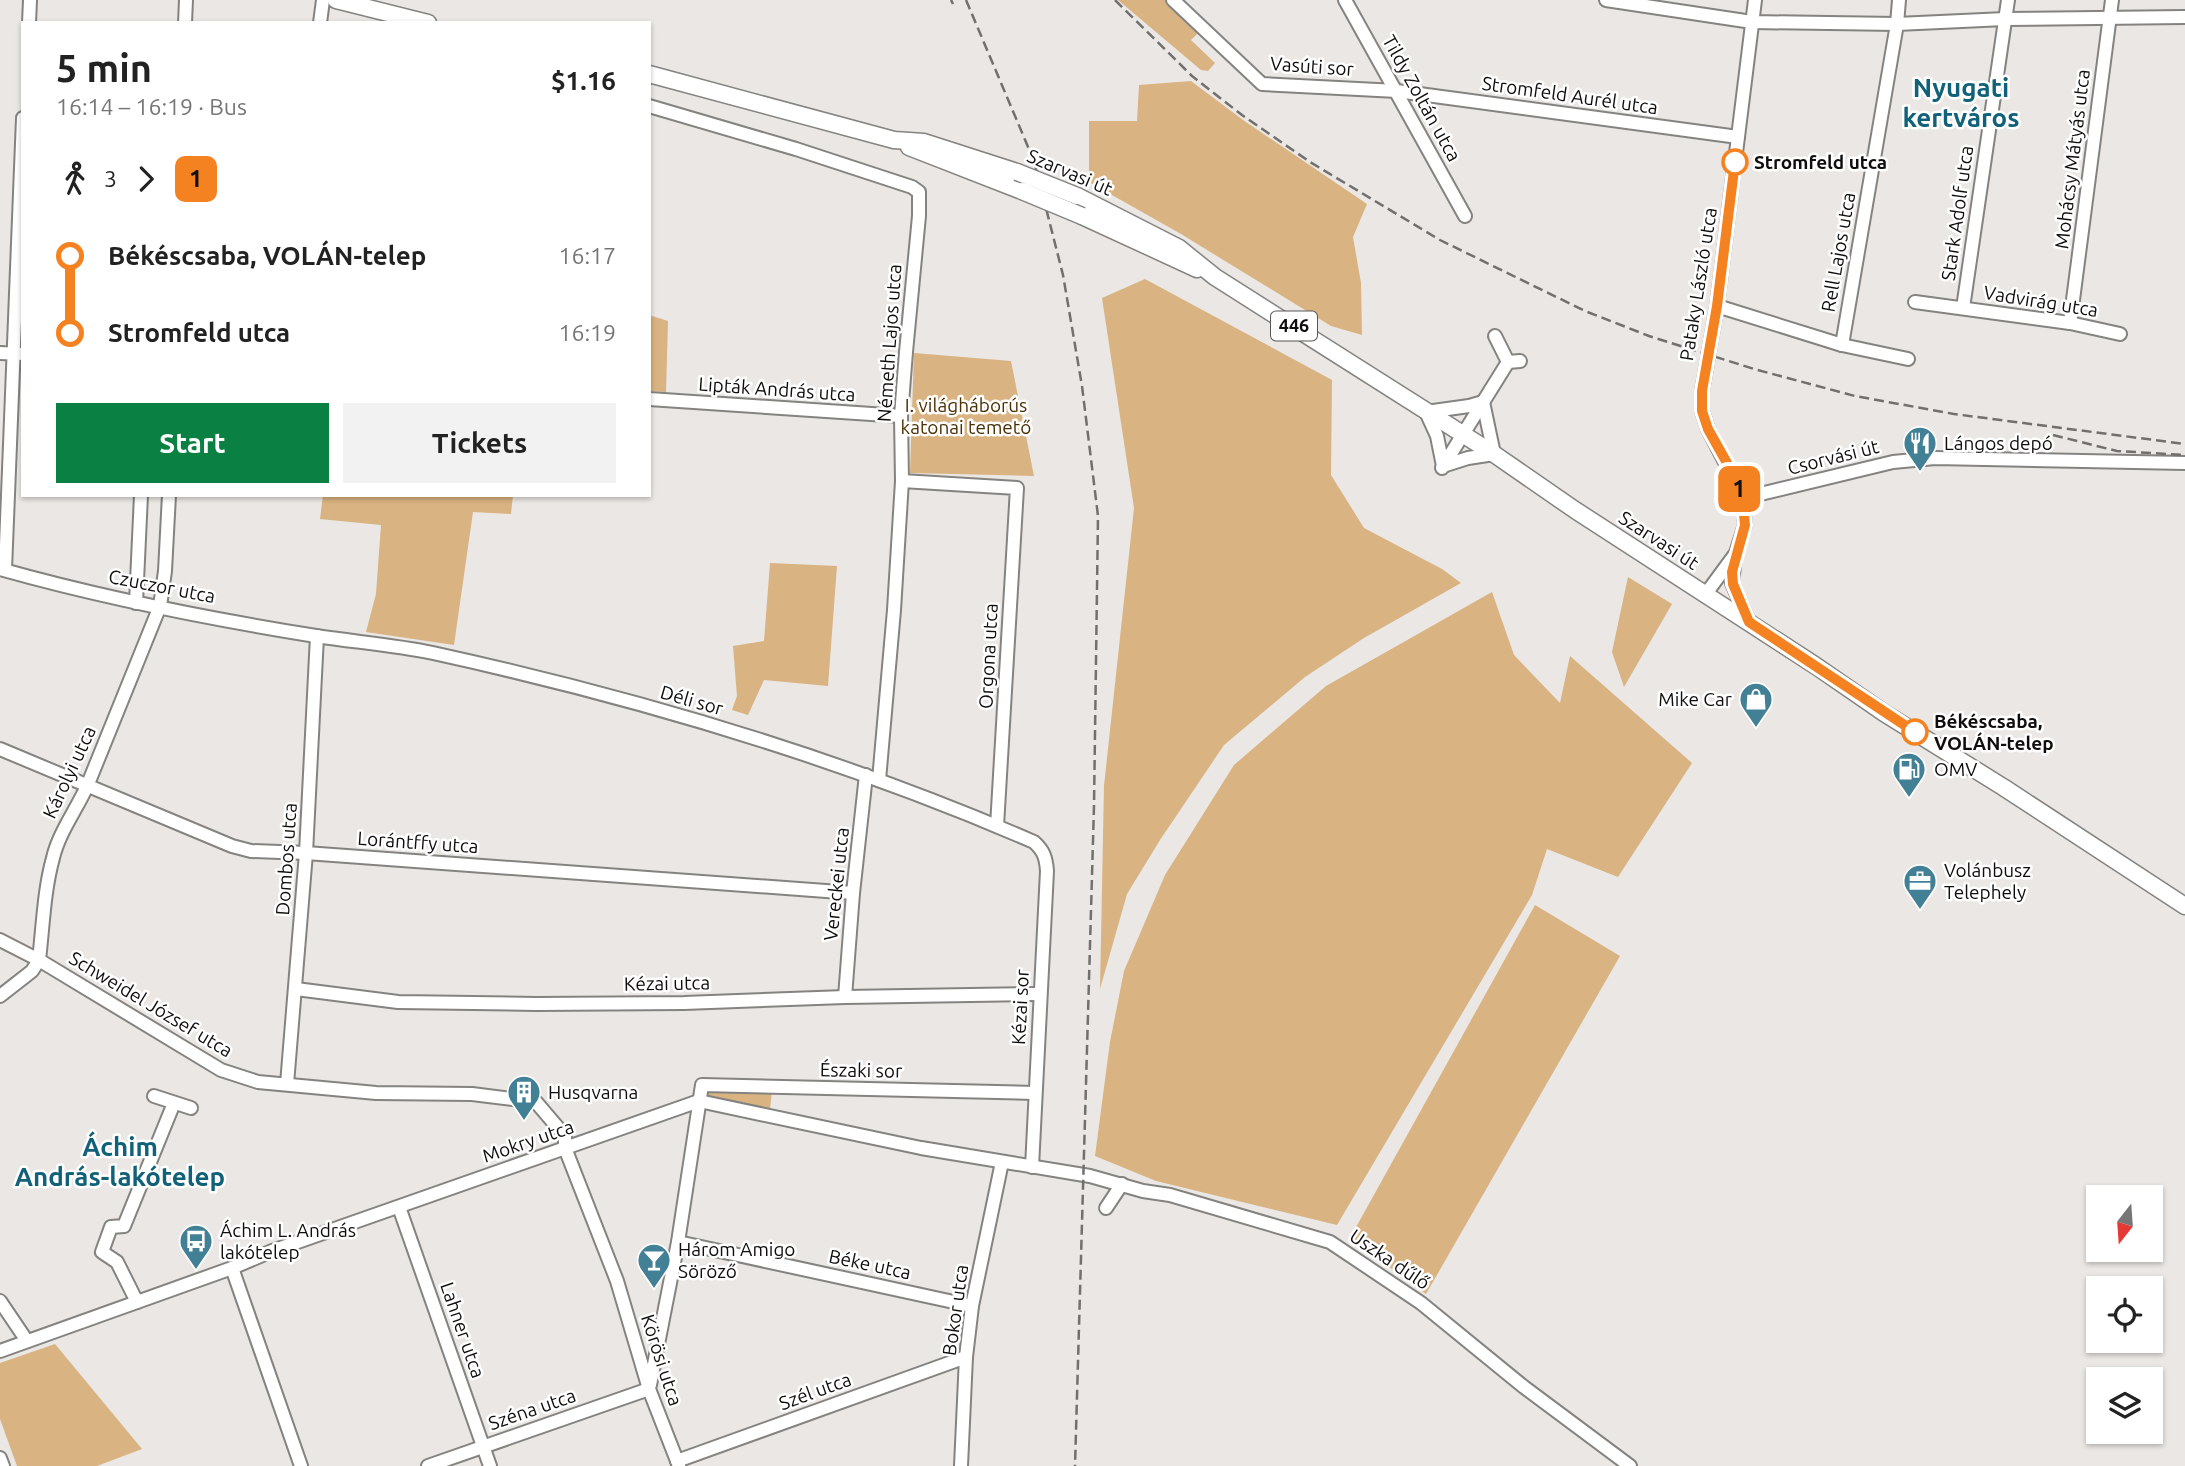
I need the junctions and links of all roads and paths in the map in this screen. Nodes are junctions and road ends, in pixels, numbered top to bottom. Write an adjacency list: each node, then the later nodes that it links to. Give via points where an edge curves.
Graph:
1 (30, 0): 15 (street)
2 (186, 0): 16 (street)
3 (323, 0): 17 (street)
4 (336, 0): 18 (main road)
5 (1173, 0): 22 (street, Vasúti sor, via 1262,84)
6 (1345, 0): 22 (street, Tildy Zoltán utca)
7 (1606, 0): 19 (street)
8 (1755, 0): 19 (street, Pataky László utca)
9 (1899, 0): 20 (street, Rell Lajos utca)
10 (2008, 0): 14 (street, Stark Adolf utca)
11 (2112, 0): 12 (street, Mohácsy Mátyás utca)
12 (2110, 17): 13 (street); 14 (street); 32 (street, Mohácsy Mátyás utca)
13 (2185, 17)
14 (2005, 19): 20 (street); 31 (street, Stark Adolf utca)
15 (29, 21)
16 (185, 21)
17 (320, 21)
18 (420, 21)
19 (1752, 22): 20 (street); 24 (street, Pataky László utca)
20 (1896, 24): 35 (street, Rell Lajos utca)
21 (651, 75): 25 (main road, Szarvasi út / 446)
22 (1397, 91): 24 (street, Stromfeld Aurél utca); 27 (street, Tildy Zoltán utca)
23 (651, 107): 42 (street, Németh Lajos utca, via 796,149 919,192)
24 (1738, 137): 30 (street, Pataky László utca)
25 (894, 140): 28 (main road, Szarvasi út / 446, bridge, via 1082,216); 28 (main road, Szarvasi út / 446, bridge, via 924,142 1077,196 1179,248)
26 (21, 212): 37 (street)
27 (1465, 216)
28 (1215, 277): 41 (main road, Szarvasi út / 446)
29 (1915, 302): 31 (street, Vadvirág utca)
30 (1717, 306): 35 (street); 48 (street, Pataky László utca, via 1702,411)
31 (1963, 308): 32 (street, Vadvirág utca)
32 (2070, 323): 33 (street, Vadvirág utca)
33 (2120, 334)
34 (1495, 336): 40 (street, via 1514,362)
35 (1842, 345): 38 (street)
36 (0, 353): 37 (street)
37 (18, 354): 52 (street)
38 (1908, 359)
39 (651, 399): 42 (street, Lipták András utca)
40 (1483, 402): 41 (street); 43 (street); 44 (street)
41 (1426, 412): 43 (main road, Szarvasi út / 446); 46 (street, via 1437,436)
42 (901, 416): 47 (street, Németh Lajos utca)
43 (1463, 435): 44 (main road, Szarvasi út / 446); 46 (street)
44 (1494, 454): 46 (street); 53 (main road, Szarvasi út / 446)
45 (2185, 463): 48 (street, Csorvási út, via 1913,460)
46 (1441, 469)
47 (902, 481): 59 (street, Németh Lajos utca, via 894,610); 61 (street, Orgona utca, via 1017,488)
48 (1742, 495): 51 (street, Pataky László utca, via 1745,525)
49 (141, 497): 54 (street)
50 (169, 497): 55 (street, Károlyi utca)
51 (1736, 553): 53 (street, Pataky László utca); 56 (street, via 1732,583)
52 (2, 569): 54 (street, Czuczor utca)
53 (1705, 595): 56 (main road, Szarvasi út / 446)
54 (136, 603): 55 (street, Czuczor utca)
55 (160, 606): 57 (street, Czuczor utca); 60 (street, Károlyi utca)
56 (1749, 622): 65 (main road, Szarvasi út / 446)
57 (317, 636): 59 (street, Déli sor, via 430,653 610,697 778,745); 63 (street, Dombos utca)
58 (0, 749): 60 (street, Lorántffy utca)
59 (873, 778): 61 (street, Déli sor); 64 (street, Vereckei utca)
60 (88, 784): 63 (street, Lorántffy utca, via 232,846 251,852); 67 (street, Károlyi utca, via 52,858)
61 (997, 826): 62 (street, Déli sor)
62 (1042, 849): 69 (street, Kézai sor, via 1047,871)
63 (306, 853): 64 (street, Lorántffy utca); 68 (street, Dombos utca)
64 (853, 893): 71 (street, Vereckei utca)
65 (2185, 906)
66 (0, 940): 67 (street, Schweidel József utca)
67 (39, 960): 70 (street); 72 (street, Schweidel József utca, via 221,1070 258,1082)
68 (296, 989): 71 (street, Kézai utca, via 398,1002 684,1003); 72 (street, Dombos utca)
69 (1039, 994): 71 (street, Kézai utca); 73 (street, Kézai sor)
70 (0, 996)
71 (845, 997)
72 (287, 1084): 78 (street, via 536,1101 565,1136)
73 (1035, 1093): 75 (street, Északi sor, via 702,1085); 80 (street, Kézai sor)
74 (154, 1096): 76 (street)
75 (699, 1101): 78 (street, Mokry utca); 79 (street); 84 (street)
76 (174, 1103): 77 (street); 87 (street, via 124,1226 111,1227 102,1252 117,1262)
77 (191, 1108)
78 (565, 1149): 82 (street, Mokry utca); 92 (street, Körösi utca, via 617,1281)
79 (1002, 1162): 80 (street); 88 (street, Bokor utca)
80 (1032, 1167): 81 (street, Uszka dűlő)
81 (1122, 1184): 83 (street); 101 (street, Uszka dűlő, via 1330,1242 1421,1303)
82 (399, 1207): 85 (street, Mokry utca); 93 (street, Lahner utca)
83 (1106, 1208)
84 (678, 1242): 88 (street, Béke utca); 92 (street)
85 (232, 1268): 87 (street, Mokry utca); 97 (street)
86 (0, 1301): 89 (street)
87 (137, 1302): 89 (street, Mokry utca)
88 (972, 1306): 91 (street, Bokor utca)
89 (27, 1341): 90 (street, Mokry utca)
90 (0, 1351)
91 (966, 1357): 95 (street, Szél utca); 100 (street, Bokor utca)
92 (649, 1389): 93 (street, Széna utca); 95 (street, Körösi utca)
93 (483, 1447): 98 (street, Széna utca); 99 (street, Lahner utca)
94 (0, 1458): 96 (street)
95 (678, 1464)
96 (3, 1466)
97 (301, 1466)
98 (428, 1466)
99 (490, 1466)
100 (961, 1466)
101 (1630, 1466)

